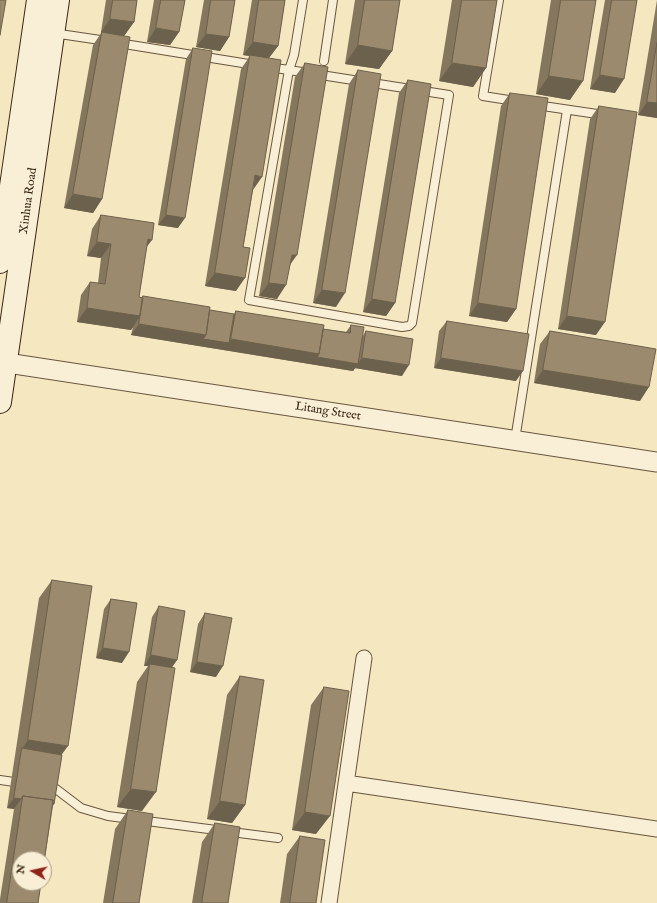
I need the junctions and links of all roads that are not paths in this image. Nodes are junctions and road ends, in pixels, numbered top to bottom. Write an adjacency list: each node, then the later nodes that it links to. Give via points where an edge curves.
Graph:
1 (38, 0): 11 (main road, Xinhua Road)
2 (58, 0): 6 (main road, Xinhua Road)
3 (303, 0): 8 (lane)
4 (333, 0): 7 (lane)
5 (499, 0): 9 (lane, via 483,96)
6 (53, 33): 8 (lane); 12 (main road, Xinhua Road)
7 (324, 61)
8 (289, 70): 8 (lane, via 449,95 412,323 409,326 402,328 249,300)
9 (567, 110): 10 (lane); 14 (lane)
10 (613, 117)
11 (0, 262)
12 (3, 363): 13 (main road, Xinhua Road); 14 (street, Litang Street)
13 (0, 402)
14 (514, 440): 15 (street, Litang Street)
15 (657, 462)
16 (364, 658): 18 (street)
17 (0, 780): 20 (lane, via 56,789 82,808 108,816)
18 (346, 783): 19 (street); 21 (street)
19 (657, 829)
20 (278, 838)
21 (329, 903)

